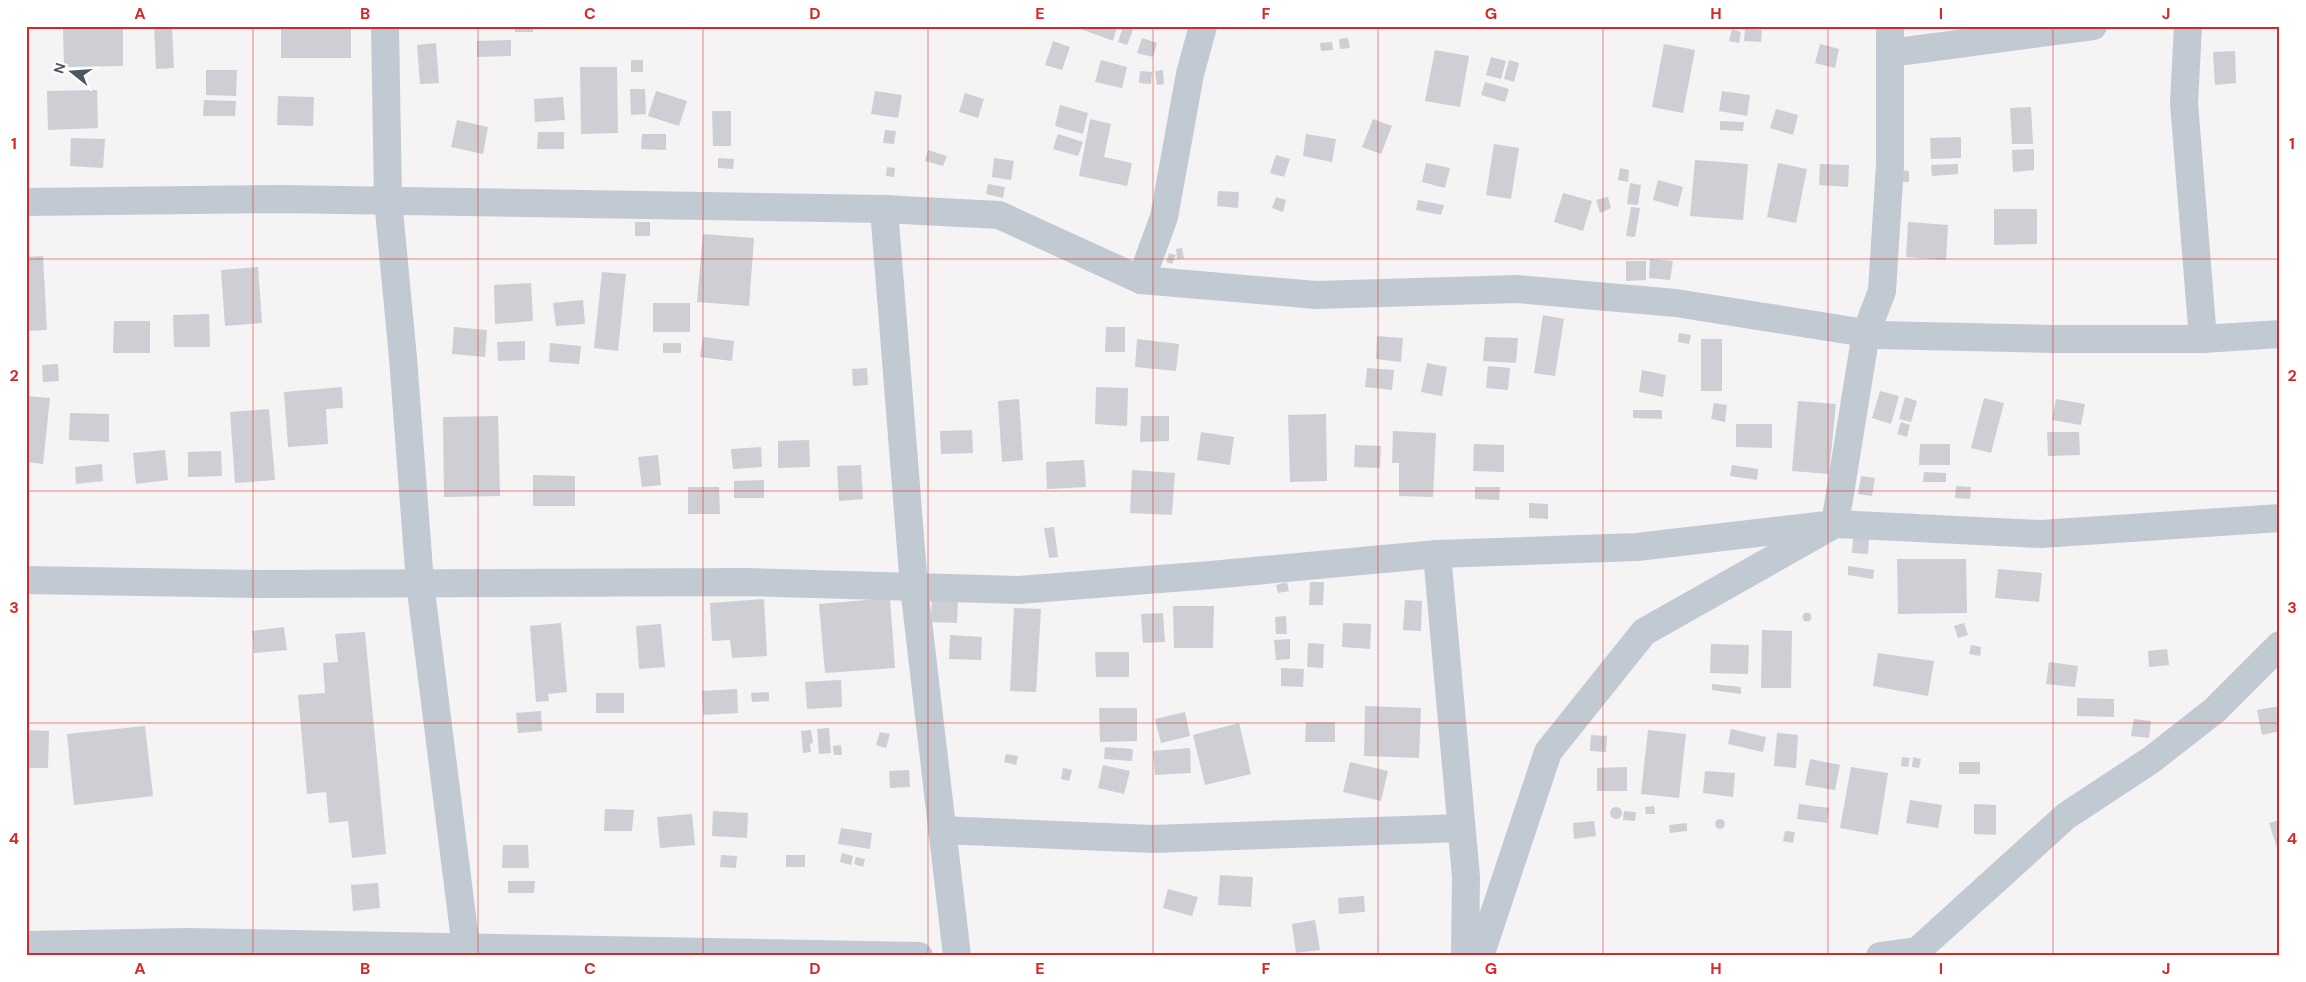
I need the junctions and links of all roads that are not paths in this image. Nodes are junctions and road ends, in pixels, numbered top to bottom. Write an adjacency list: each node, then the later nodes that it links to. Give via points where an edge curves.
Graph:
1 (385, 26): 6 (street)
2 (1203, 26): 9 (street, via 1190,74 1164,217)
3 (2093, 26): 5 (street)
4 (2188, 26): 12 (street, via 2184,103)
5 (1890, 39): 10 (street, via 1890,165 1882,291)
6 (388, 200): 7 (street); 8 (street); 17 (street)
7 (26, 202)
8 (884, 209): 9 (street, via 999,215); 18 (street)
9 (1141, 280): 10 (street, via 1316,295 1517,289 1676,303)
10 (1866, 333): 12 (street, via 2052,339); 14 (street)
11 (2280, 334): 12 (street)
12 (2203, 339)
13 (2280, 518): 14 (street, via 2041,534)
14 (1835, 524): 15 (street, via 1637,547); 28 (street, via 1644,632 1548,752)
15 (1437, 554): 18 (street, via 1018,590); 20 (street)
16 (26, 580): 17 (street)
17 (420, 583): 18 (street, via 747,582); 23 (street)
18 (914, 587): 21 (street)
19 (2280, 646): 24 (street, via 2215,710 2151,760 2066,816)
20 (1461, 828): 21 (street, via 1153,839); 27 (street, via 1466,877)
21 (942, 830): 26 (street)
22 (26, 945): 23 (street, via 188,942)
23 (466, 952): 25 (street)
24 (1913, 954): 29 (street)
25 (919, 956)
26 (957, 956)
27 (1465, 956)
28 (1480, 956)
29 (1880, 956)

